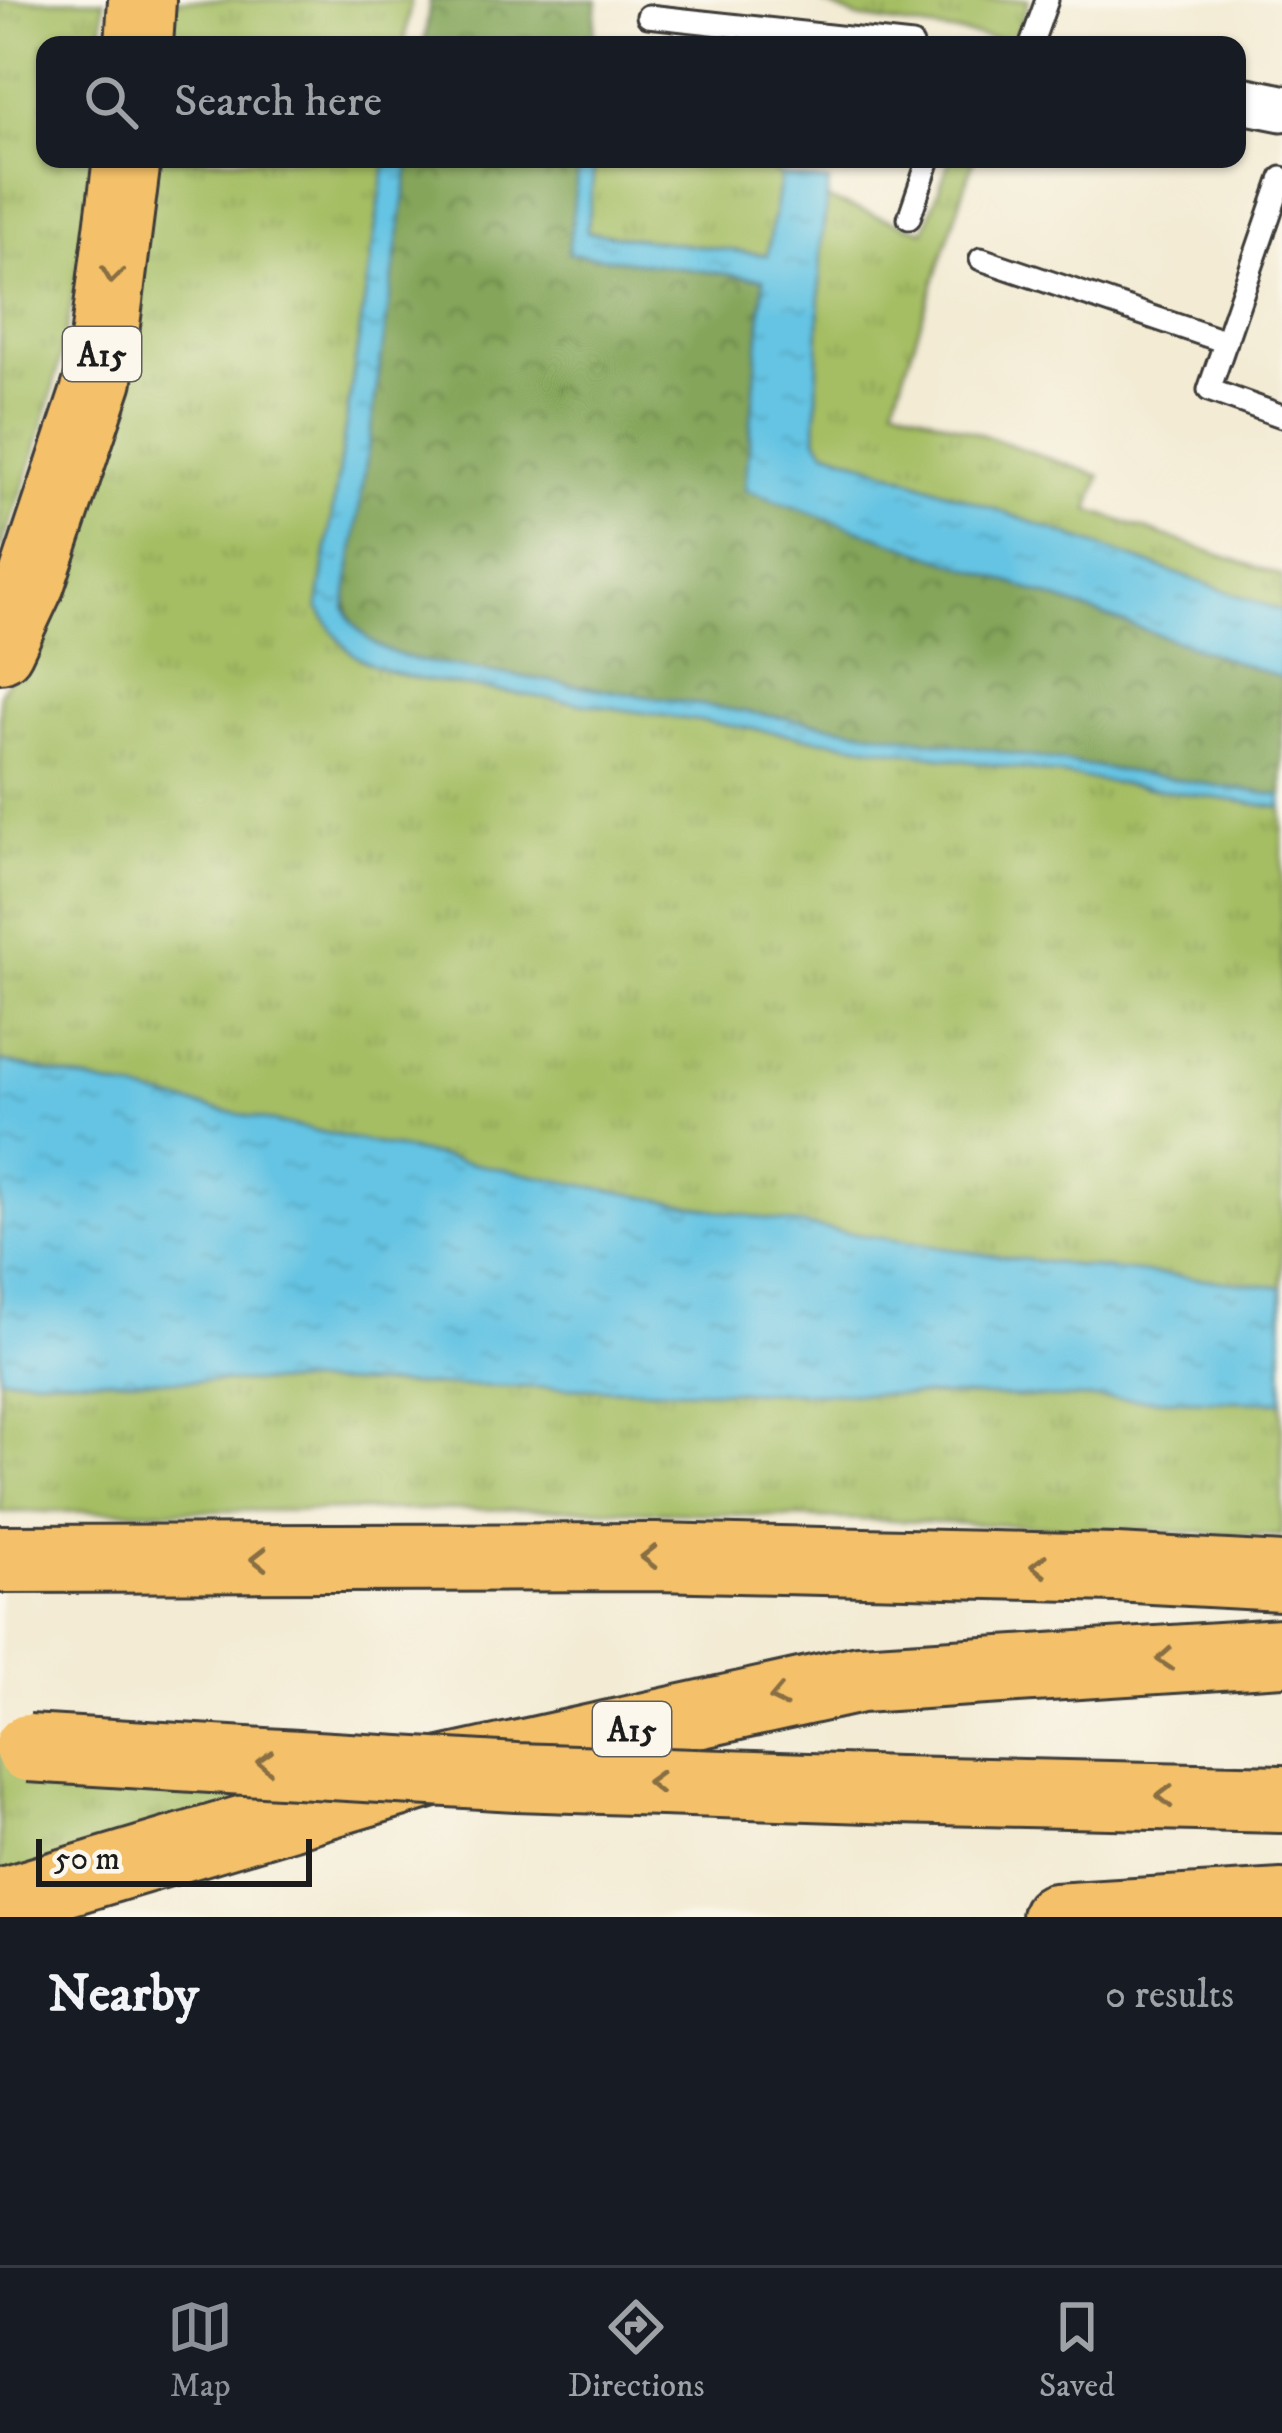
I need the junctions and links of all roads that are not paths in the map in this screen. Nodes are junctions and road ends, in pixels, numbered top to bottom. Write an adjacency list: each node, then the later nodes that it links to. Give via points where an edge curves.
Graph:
1 (142, 0): 4 (highway)
2 (1047, 0): 6 (lane)
3 (648, 16): 5 (lane)
4 (140, 36)
5 (830, 36)
6 (1033, 36)
7 (1246, 101): 8 (street)
8 (1282, 108)
9 (126, 168): 16 (highway, A15, one-way to 16, via 99,379 46,543)
10 (926, 168): 12 (lane)
11 (1282, 178): 14 (lane)
12 (909, 218)
13 (981, 259): 14 (lane)
14 (1226, 342): 15 (lane, via 1209,390)
15 (1282, 416)
16 (0, 649)
17 (0, 1558): 18 (highway, one-way to 17, via 679,1558)
18 (1282, 1577)
19 (1282, 1652): 22 (highway, A15, one-way to 22, via 860,1679 429,1774)
20 (14, 1747): 21 (highway, A15, one-way to 20, bridge, via 516,1777)
21 (1282, 1799)
22 (0, 1902)
23 (1282, 1903): 24 (highway)
24 (1055, 1917)

